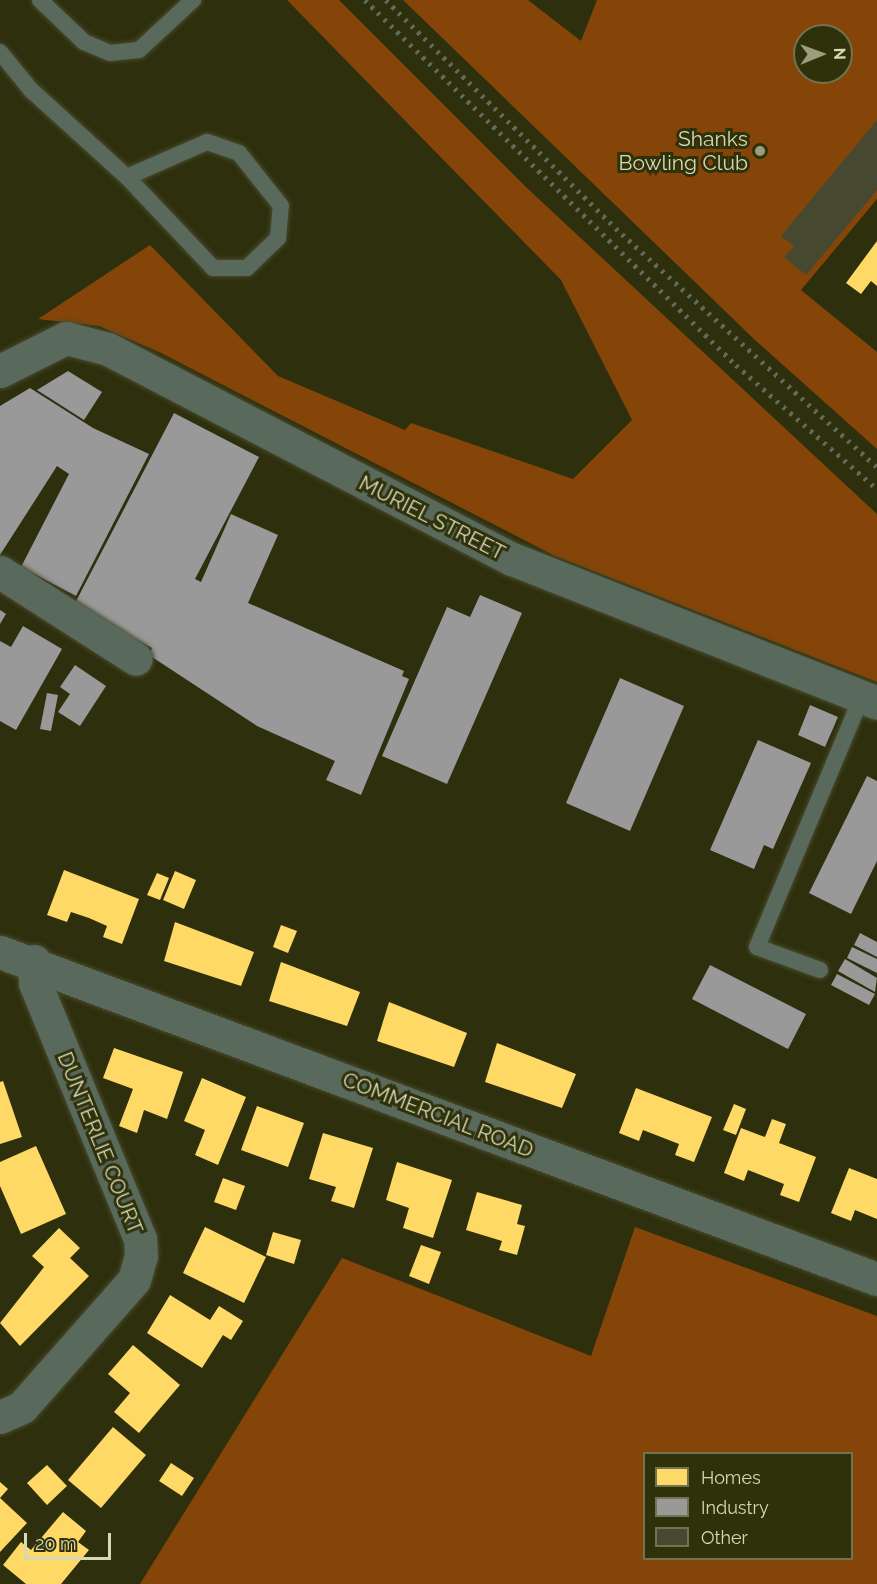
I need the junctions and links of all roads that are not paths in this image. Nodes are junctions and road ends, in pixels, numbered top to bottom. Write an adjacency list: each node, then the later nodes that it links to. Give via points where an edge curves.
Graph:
1 (40, 0): 2 (lane, via 84,42 110,53 138,50)
2 (193, 0)
3 (0, 52): 4 (lane, via 31,90)
4 (127, 177): 4 (lane, via 207,141 239,153 281,206 278,238 247,268 213,268)
5 (0, 371): 8 (street, MURIEL STREET, via 66,338 108,349 512,559)
6 (0, 572): 7 (street)
7 (136, 658)
8 (870, 700): 11 (lane, via 757,947)
9 (0, 952): 10 (street, COMMERCIAL ROAD)
10 (34, 961): 12 (street, COMMERCIAL ROAD); 13 (street, DUNTERLIE COURT, via 35,984 140,1239 141,1256 134,1280 21,1407)
11 (820, 970)
12 (877, 1279)
13 (0, 1417)

